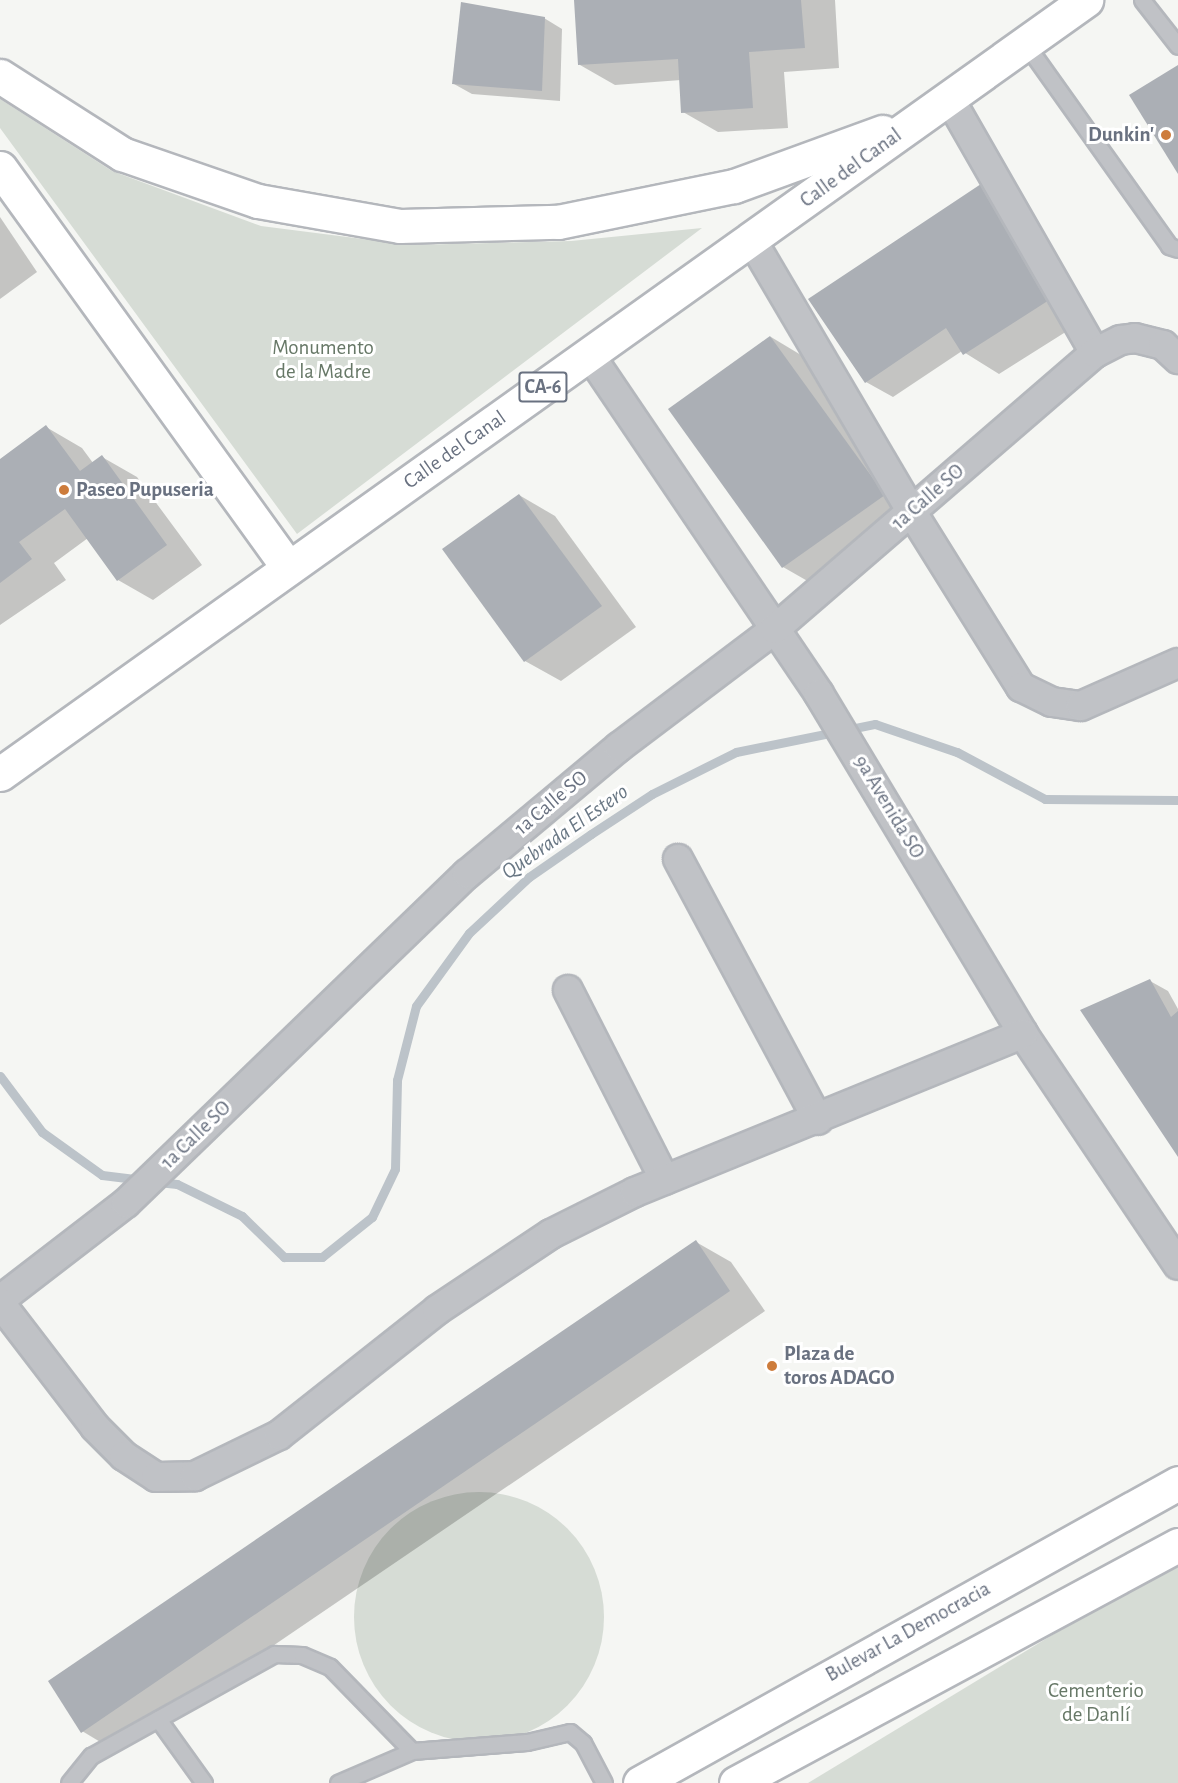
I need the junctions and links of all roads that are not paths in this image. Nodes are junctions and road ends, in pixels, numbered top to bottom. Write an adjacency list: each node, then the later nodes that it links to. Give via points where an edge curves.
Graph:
1 (1086, 0): 3 (main road, Calle del Canal / CA-6)
2 (1142, 0): 4 (lane)
3 (1025, 43): 6 (main road, Calle del Canal / CA-6); 10 (lane, via 1169,246)
4 (1178, 46)
5 (0, 76): 7 (main road, via 122,154 258,201 400,226 558,222 734,186)
6 (949, 98): 7 (main road, Calle del Canal / CA-6); 11 (street)
7 (921, 118): 9 (main road, Calle del Canal / CA-6)
8 (0, 168): 15 (main road)
9 (751, 239): 12 (main road, Calle del Canal / CA-6); 14 (street)
10 (1178, 249)
11 (1095, 353): 13 (street, 1a Calle SO, via 1121,340 1135,338 1163,345); 14 (street, 1a Calle SO)
12 (589, 354): 15 (main road, Calle del Canal / CA-6); 16 (street, 9a Avenida SO)
13 (1178, 359)
14 (911, 511): 16 (street, 1a Calle SO); 17 (street, via 1021,687 1052,702 1081,706)
15 (289, 568): 18 (main road, Calle del Canal / CA-6)
16 (775, 628): 21 (street, 9a Avenida SO, via 867,770); 25 (street, 1a Calle SO, via 619,747 468,873 126,1203)
17 (1178, 663)
18 (0, 774)
19 (678, 859): 22 (street)
20 (568, 990): 23 (street)
21 (1023, 1034): 22 (street); 24 (street, 9a Avenida SO)
22 (818, 1120): 23 (street)
23 (665, 1180): 25 (street, via 551,1234 437,1310 279,1435 195,1476 156,1477 124,1456 95,1427)
24 (1178, 1265)
25 (0, 1301)
26 (1178, 1483): 34 (main road, Bulevar La Democracia)
27 (1178, 1545): 35 (main road)
28 (158, 1719): 29 (lane, via 274,1654 302,1655 330,1667); 30 (lane, via 91,1756); 31 (lane)
29 (412, 1751): 32 (lane); 33 (lane, via 527,1742 570,1732 583,1743)
30 (69, 1783)
31 (204, 1783)
32 (338, 1783)
33 (604, 1783)
34 (640, 1783)
35 (736, 1783)

